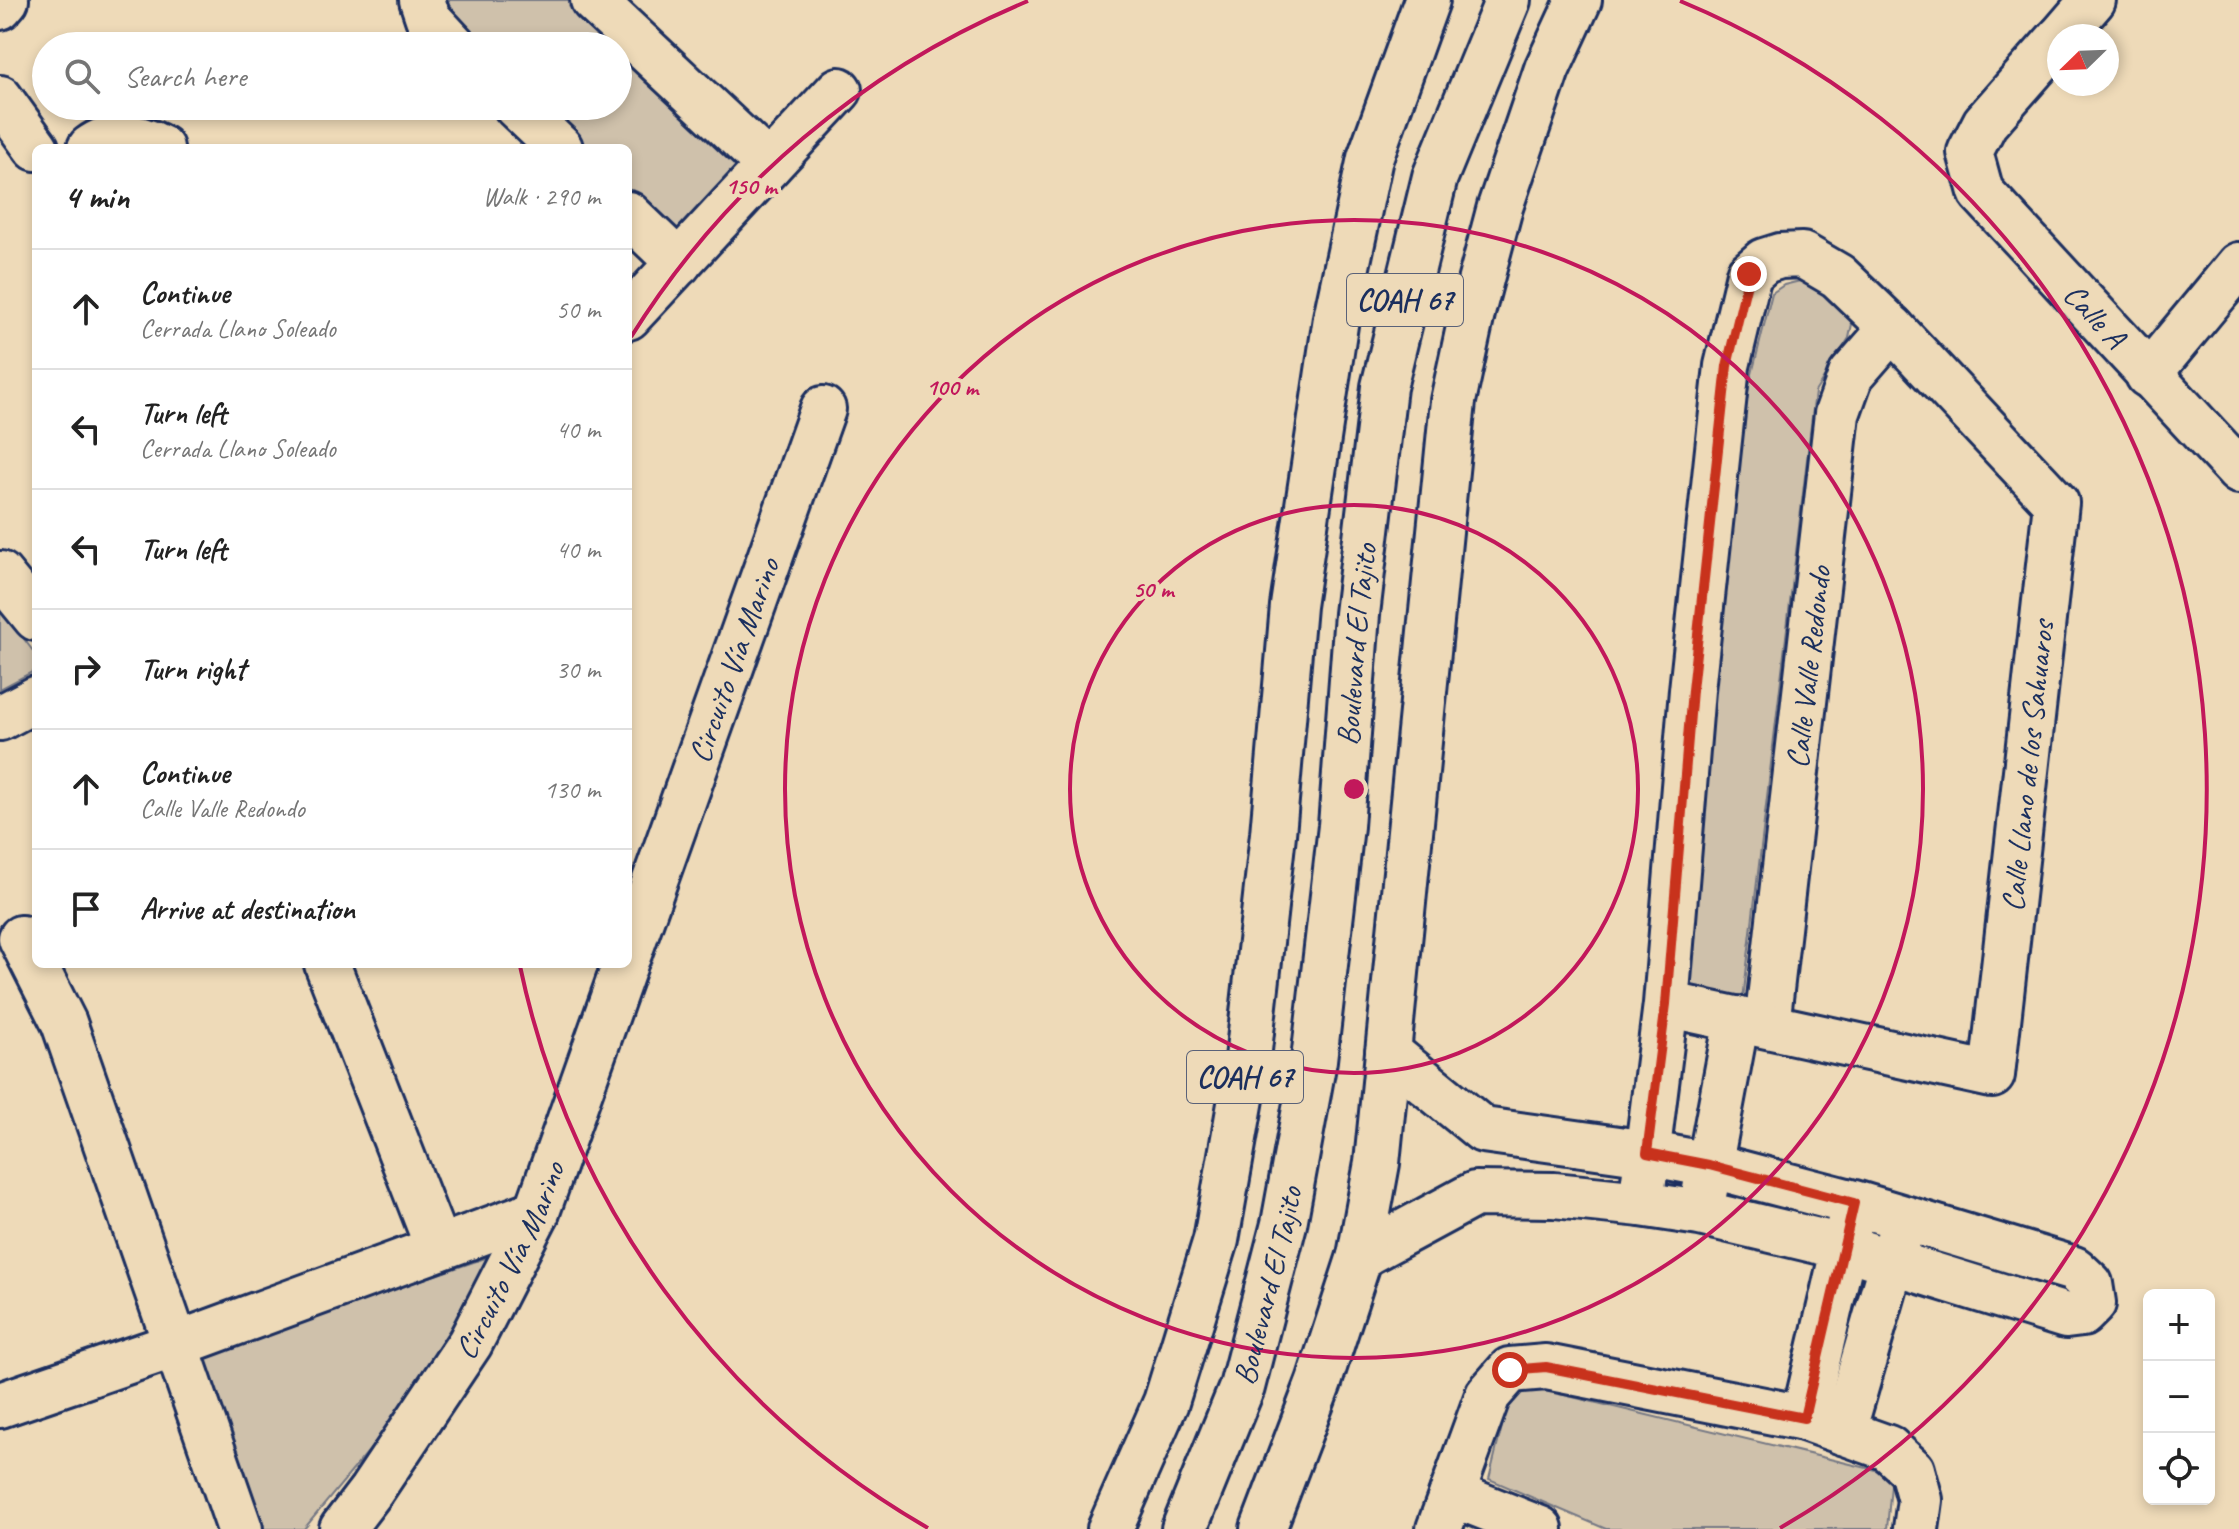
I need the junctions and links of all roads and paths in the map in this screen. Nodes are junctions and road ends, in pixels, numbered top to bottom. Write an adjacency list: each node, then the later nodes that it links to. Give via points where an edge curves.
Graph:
1 (6, 0): 8 (street)
2 (422, 0): 10 (street, via 428,18)
3 (593, 0): 11 (street)
4 (1427, 0): 31 (street, Boulevard El Tajito / COAH 67, via 1370,158 1336,318)
5 (1508, 0): 33 (street, Boulevard El Tajito / COAH 67, via 1435,177 1384,387)
6 (1579, 0): 44 (street, via 1547,69 1500,207 1453,401)
7 (2093, 0): 9 (street)
8 (0, 7)
9 (2072, 24)
10 (441, 32)
11 (627, 32)
12 (632, 37): 21 (street)
13 (2047, 52): 27 (street, Calle A, via 1985,123 1970,152 1981,192)
14 (839, 90): 21 (street)
15 (0, 98): 17 (street)
16 (531, 120): 20 (street)
17 (33, 144)
18 (96, 144): 19 (street, via 128,136)
19 (154, 144)
20 (556, 144)
21 (769, 165): 23 (street)
22 (632, 218): 23 (street)
23 (679, 263): 25 (street)
24 (2239, 265): 27 (street)
25 (632, 313)
26 (1892, 328): 42 (street, Calle Llano de los Sahuaros, via 1838,276 1802,255 1764,261 1749,274 1727,366 1692,690); 43 (street, Calle Valle Redondo, via 1851,375 1837,414); 43 (street, Calle Llano de los Sahuaros, via 2056,503 1992,1075)
27 (2148, 375): 29 (street, Calle A)
28 (823, 409): 37 (street, Circuito Vía Marino)
29 (2239, 471)
30 (0, 574): 32 (street)
31 (1293, 606): 33 (street); 64 (street, Boulevard El Tajito / COAH 67, via 1248,1059 1216,1240 1166,1402)
32 (32, 613)
33 (1357, 614): 65 (street, Boulevard El Tajito / COAH 67, via 1341,826 1314,1060 1284,1224 1242,1387)
34 (32, 701): 35 (street)
35 (0, 718)
36 (21, 938): 38 (street)
37 (632, 938)
38 (32, 960)
39 (36, 968): 58 (street, via 64,1023)
40 (329, 968): 55 (street)
41 (621, 968): 51 (street, Circuito Vía Marino)
42 (1666, 1004): 43 (street, Calle Llano de los Sahuaros); 46 (street)
43 (1752, 1022): 47 (street, Calle Valle Redondo)
44 (1388, 1052): 45 (street); 56 (street, via 1377,1163)
45 (1483, 1130): 46 (street); 48 (street)
46 (1647, 1153): 47 (street); 50 (street)
47 (1709, 1165): 49 (street); 52 (street, Calle Valle Redondo)
48 (1475, 1194): 50 (street); 56 (street)
49 (1854, 1203): 53 (street); 54 (street)
50 (1641, 1204): 52 (street)
51 (537, 1212): 55 (street); 63 (street, Circuito Vía Marino, via 470,1343)
52 (1700, 1213): 54 (street)
53 (1905, 1219): 57 (street); 57 (street, via 2074,1269 2090,1284 2093,1303 2082,1314 2066,1316)
54 (1843, 1247): 57 (street); 60 (street)
55 (438, 1248): 58 (street)
56 (1360, 1256): 66 (street)
57 (1892, 1262): 60 (street)
58 (175, 1345): 59 (street); 62 (street)
59 (0, 1405)
60 (1824, 1425): 61 (street, via 1546,1367 1510,1370 1488,1395); 68 (street, via 1888,1448 1912,1470 1920,1500)
61 (1445, 1511): 67 (street)
62 (240, 1529)
63 (342, 1529)
64 (1110, 1529)
65 (1184, 1529)
66 (1263, 1529)
67 (1540, 1529)
68 (1916, 1529)

